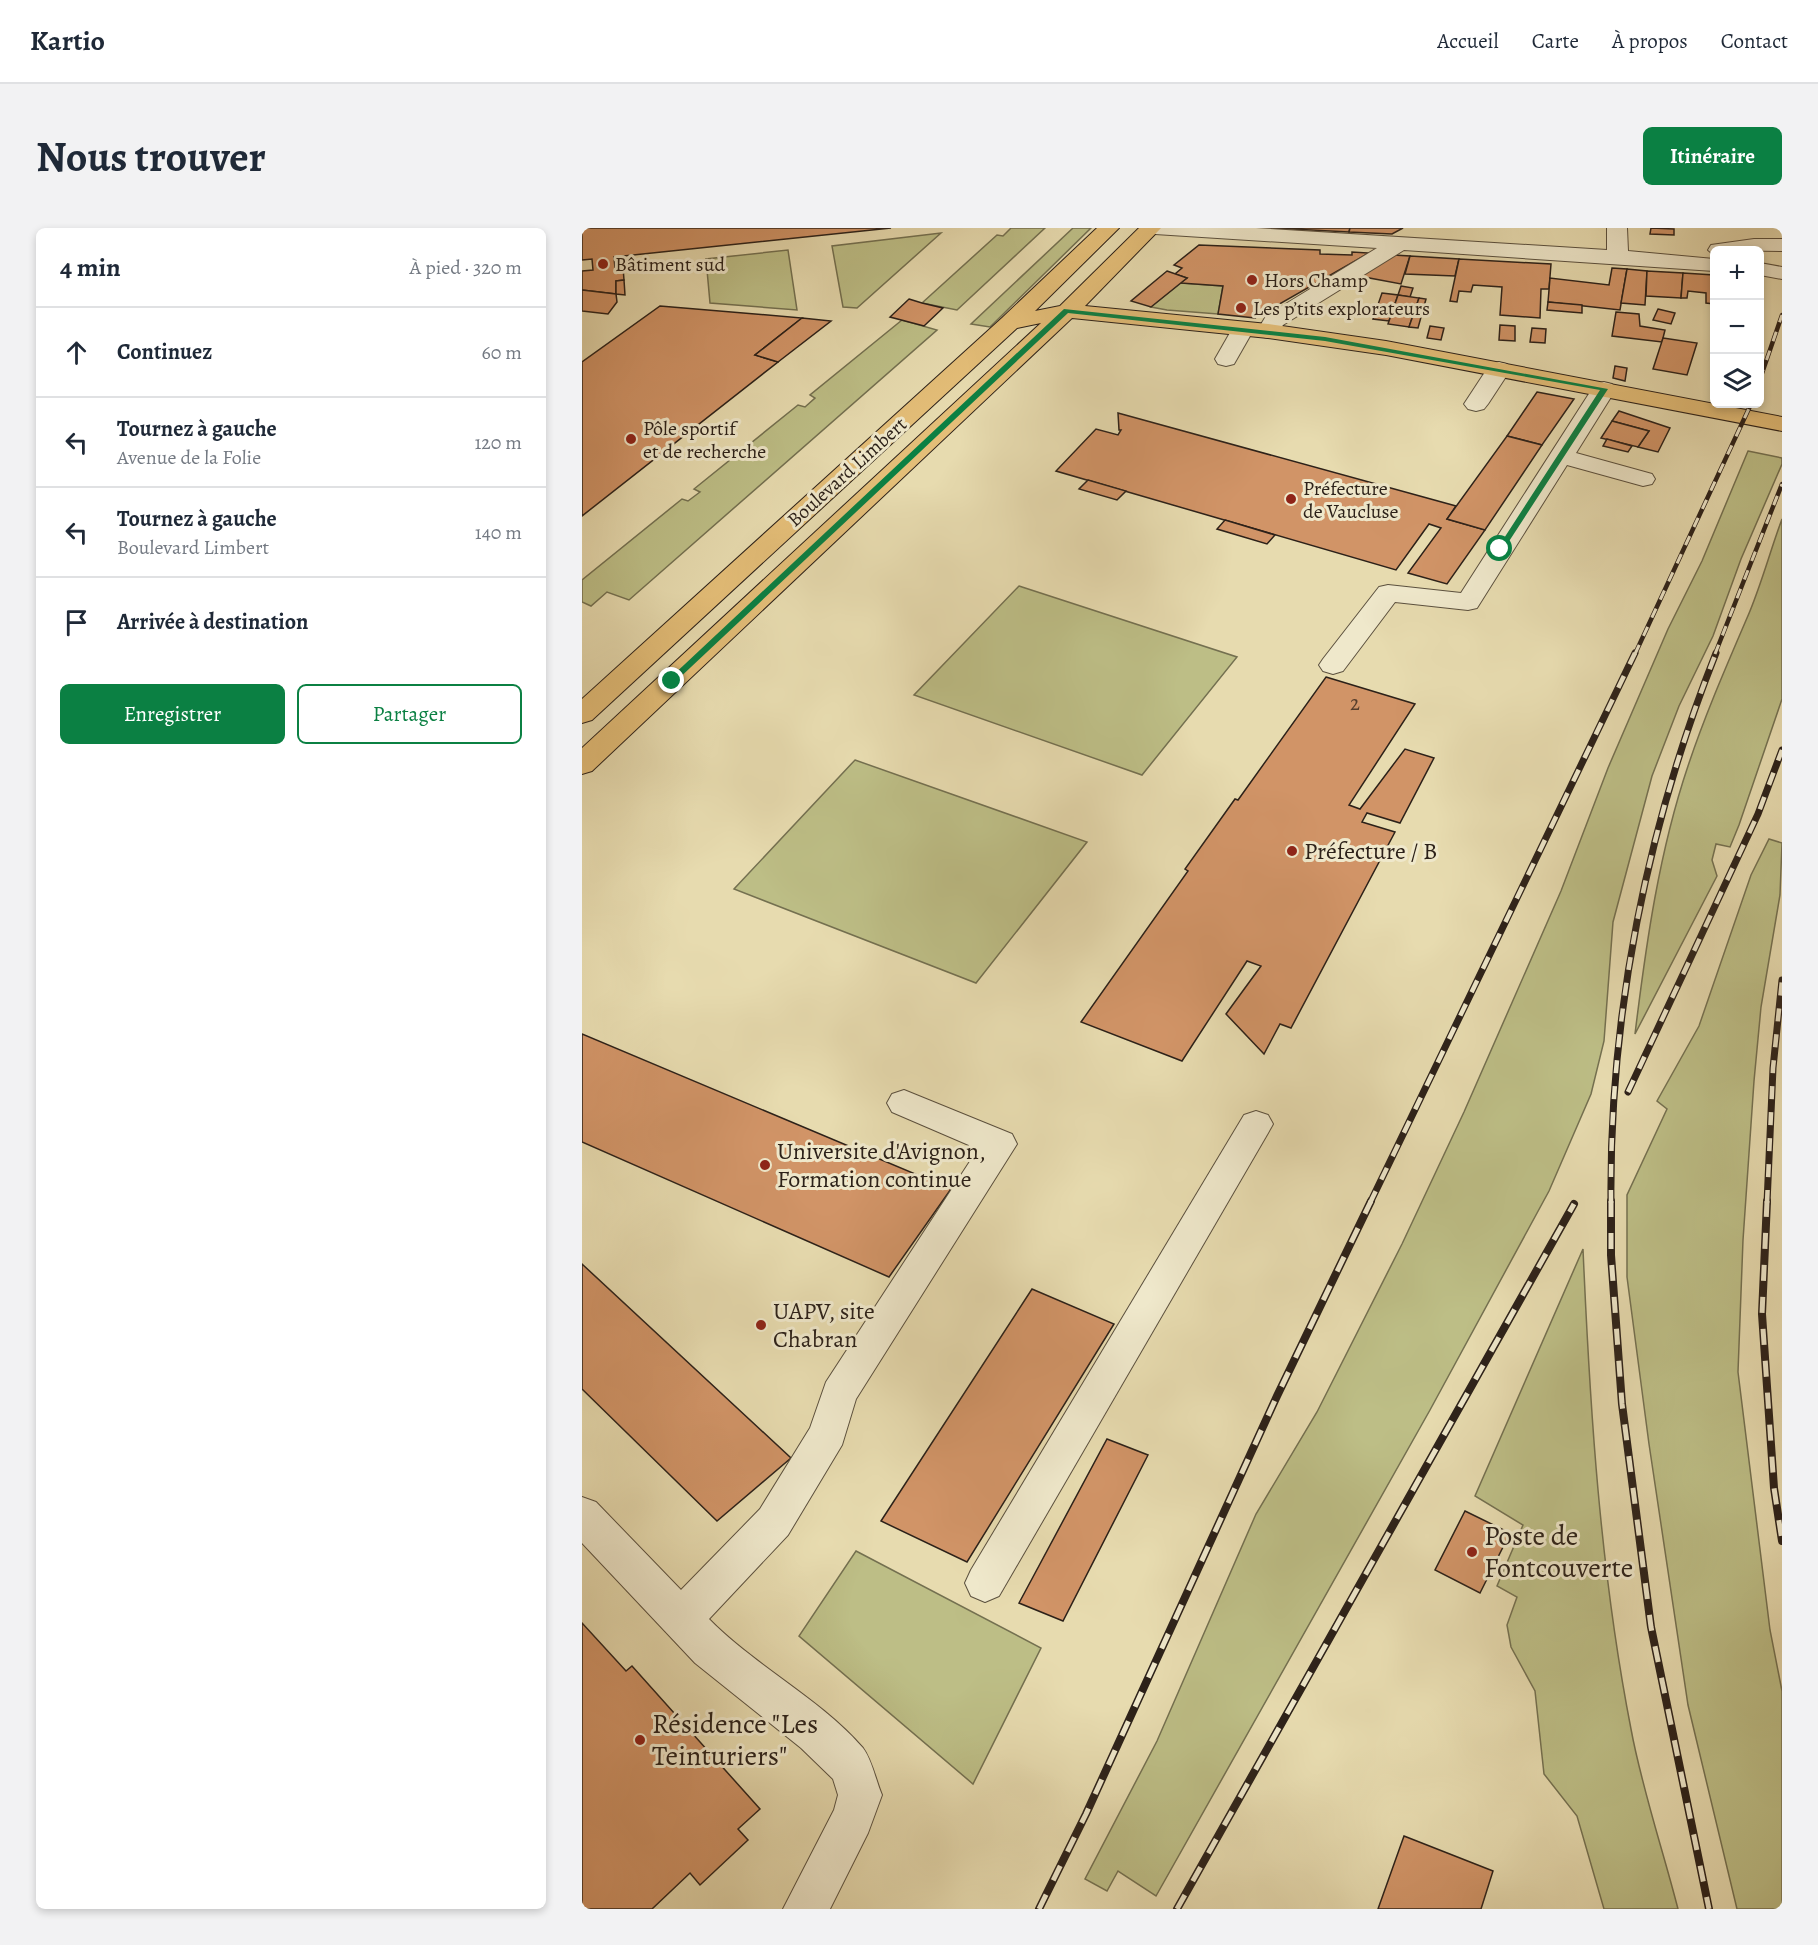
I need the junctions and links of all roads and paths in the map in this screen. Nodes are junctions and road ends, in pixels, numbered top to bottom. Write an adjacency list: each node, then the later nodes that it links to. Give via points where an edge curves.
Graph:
1 (1109, 228): 11 (main road, Boulevard Limbert)
2 (1153, 228): 4 (street); 12 (main road, Boulevard Limbert)
3 (1617, 228): 7 (street)
4 (1397, 244): 7 (street); 15 (street, via 1274,321)
5 (1782, 245): 6 (street)
6 (1747, 246)
7 (1618, 257): 8 (street)
8 (1709, 260)
9 (1764, 270): 10 (street)
10 (1782, 273)
11 (1061, 275): 12 (main road); 13 (main road, Boulevard Limbert)
12 (1067, 311): 13 (main road); 14 (main road); 25 (main road, Boulevard Limbert)
13 (1010, 323): 24 (main road, Boulevard Limbert)
14 (1243, 329): 15 (main road); 16 (street)
15 (1268, 331): 17 (main road)
16 (1226, 359)
17 (1499, 369): 18 (main road); 19 (street)
18 (1604, 389): 20 (main road); 21 (street)
19 (1476, 404)
20 (1782, 424)
21 (1561, 456): 22 (street); 23 (street, via 1468,602 1388,592)
22 (1643, 479)
23 (1333, 665)
24 (582, 714)
25 (582, 764)
26 (904, 1102): 30 (street, via 1000,1144 839,1394 828,1433 774,1522)
27 (1256, 1124): 29 (street)
28 (582, 1515): 30 (street)
29 (984, 1583)
30 (681, 1619): 31 (street, via 710,1649 816,1733 849,1765 860,1795 853,1818)
31 (806, 1909)

